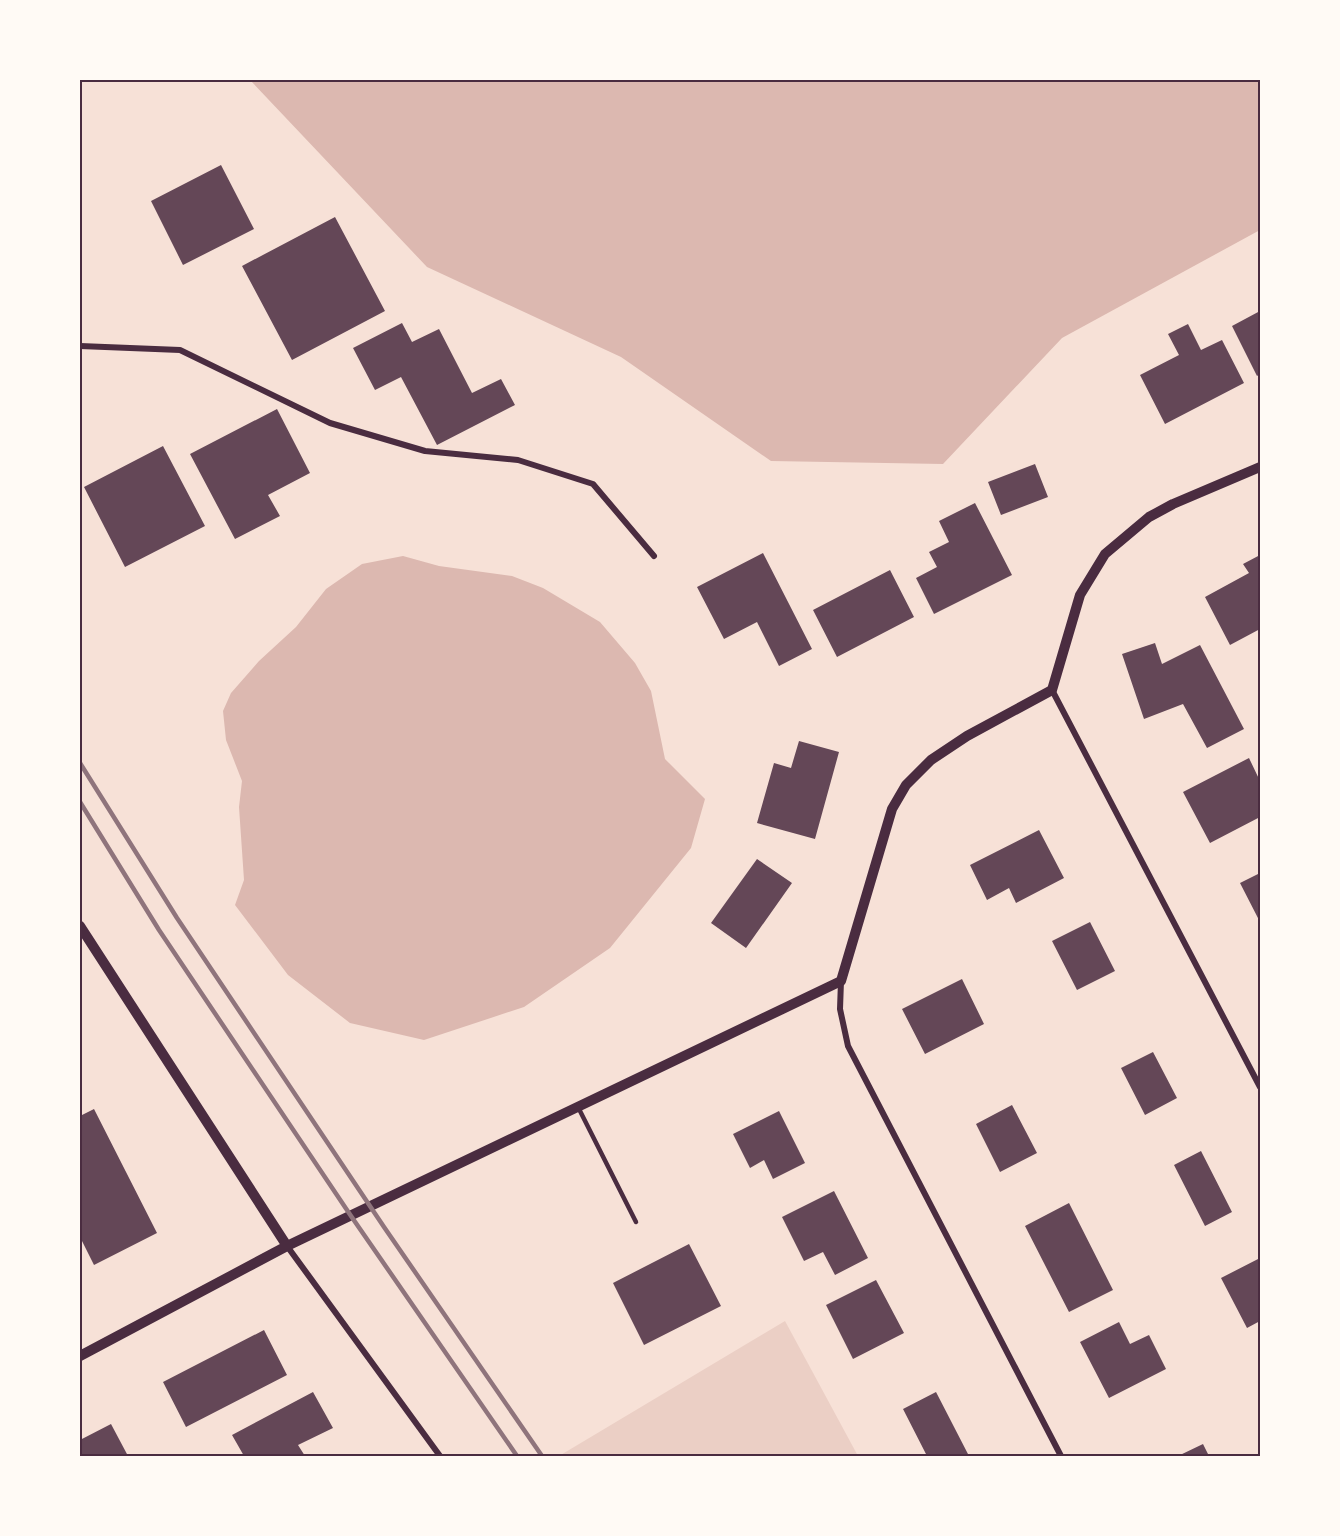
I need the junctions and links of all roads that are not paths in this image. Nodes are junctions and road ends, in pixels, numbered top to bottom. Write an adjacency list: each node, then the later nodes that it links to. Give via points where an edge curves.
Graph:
1 (80, 346): 3 (street, via 180,350 330,423 425,451 518,460 593,484)
2 (1260, 467): 4 (street, via 1165,508 1104,554 1080,595)
3 (654, 556)
4 (1052, 690): 6 (street, via 967,736 931,760 906,785 892,809); 7 (street)
5 (80, 926): 10 (street)
6 (841, 981): 8 (street); 13 (street, via 840,1009 848,1046)
7 (1260, 1087)
8 (578, 1107): 9 (lane); 10 (street)
9 (636, 1222)
10 (287, 1246): 11 (street); 12 (street)
11 (80, 1356)
12 (440, 1456)
13 (1061, 1456)

